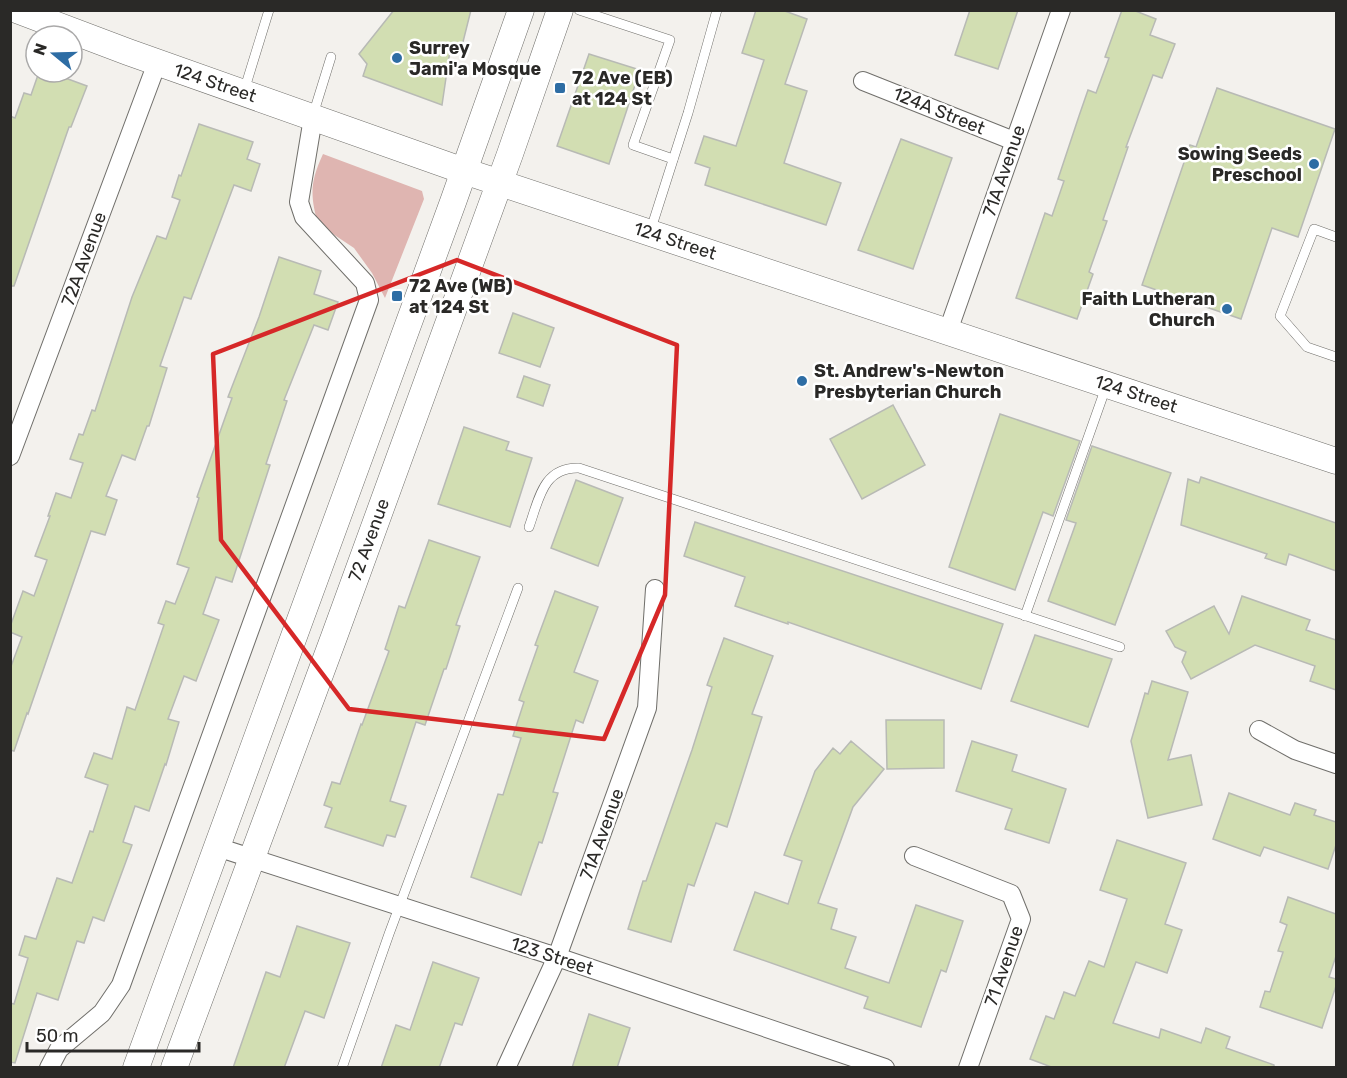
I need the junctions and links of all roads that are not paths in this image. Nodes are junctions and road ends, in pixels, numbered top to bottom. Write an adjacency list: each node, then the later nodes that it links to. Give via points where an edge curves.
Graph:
1 (17, 10): 9 (main road, 124 Street)
2 (269, 10): 11 (lane)
3 (521, 10): 15 (main road, 72 Avenue)
4 (560, 10): 16 (main road, 72 Avenue)
5 (579, 10): 14 (lane, via 670,40 633,145)
6 (717, 10): 14 (lane)
7 (1061, 10): 13 (street, 71A Avenue)
8 (331, 57): 12 (lane)
9 (157, 63): 11 (main road, 124 Street); 22 (street, 72A Avenue)
10 (863, 81): 13 (street, 124A Street)
11 (243, 93): 12 (main road, 124 Street)
12 (313, 118): 15 (main road, 124 Street); 36 (street, via 299,202 304,217 365,283 369,300 121,985 102,1013 59,1049)
13 (1014, 141): 19 (street, 71A Avenue)
14 (673, 159): 17 (lane)
15 (464, 171): 16 (main road, 124 Street); 31 (main road, 72 Avenue)
16 (499, 182): 17 (main road, 124 Street); 33 (main road, 72 Avenue)
17 (650, 232): 19 (main road, 124 Street)
18 (1336, 237): 20 (lane, via 1314,229 1280,316 1307,347)
19 (948, 332): 21 (main road, 124 Street)
20 (1336, 357)
21 (1106, 384): 23 (main road, 124 Street); 27 (lane)
22 (10, 456)
23 (1336, 458)
24 (529, 527): 27 (lane, via 549,478 565,468 579,468)
25 (518, 588): 34 (lane)
26 (655, 589): 35 (street, 71A Avenue, via 647,708)
27 (1025, 616): 28 (lane)
28 (1120, 647)
29 (1259, 730): 30 (street, via 1295,750)
30 (1336, 764)
31 (217, 847): 33 (street, 123 Street); 37 (main road, 72 Avenue)
32 (914, 856): 42 (street, 71 Avenue, via 1011,894 1022,920)
33 (253, 859): 34 (street, 123 Street); 38 (main road, 72 Avenue)
34 (399, 906): 35 (street, 123 Street); 39 (lane)
35 (557, 957): 40 (street, 71A Avenue); 41 (street, 123 Street)
36 (49, 1068)
37 (136, 1068)
38 (174, 1068)
39 (342, 1068)
40 (506, 1068)
41 (885, 1068)
42 (968, 1068)

